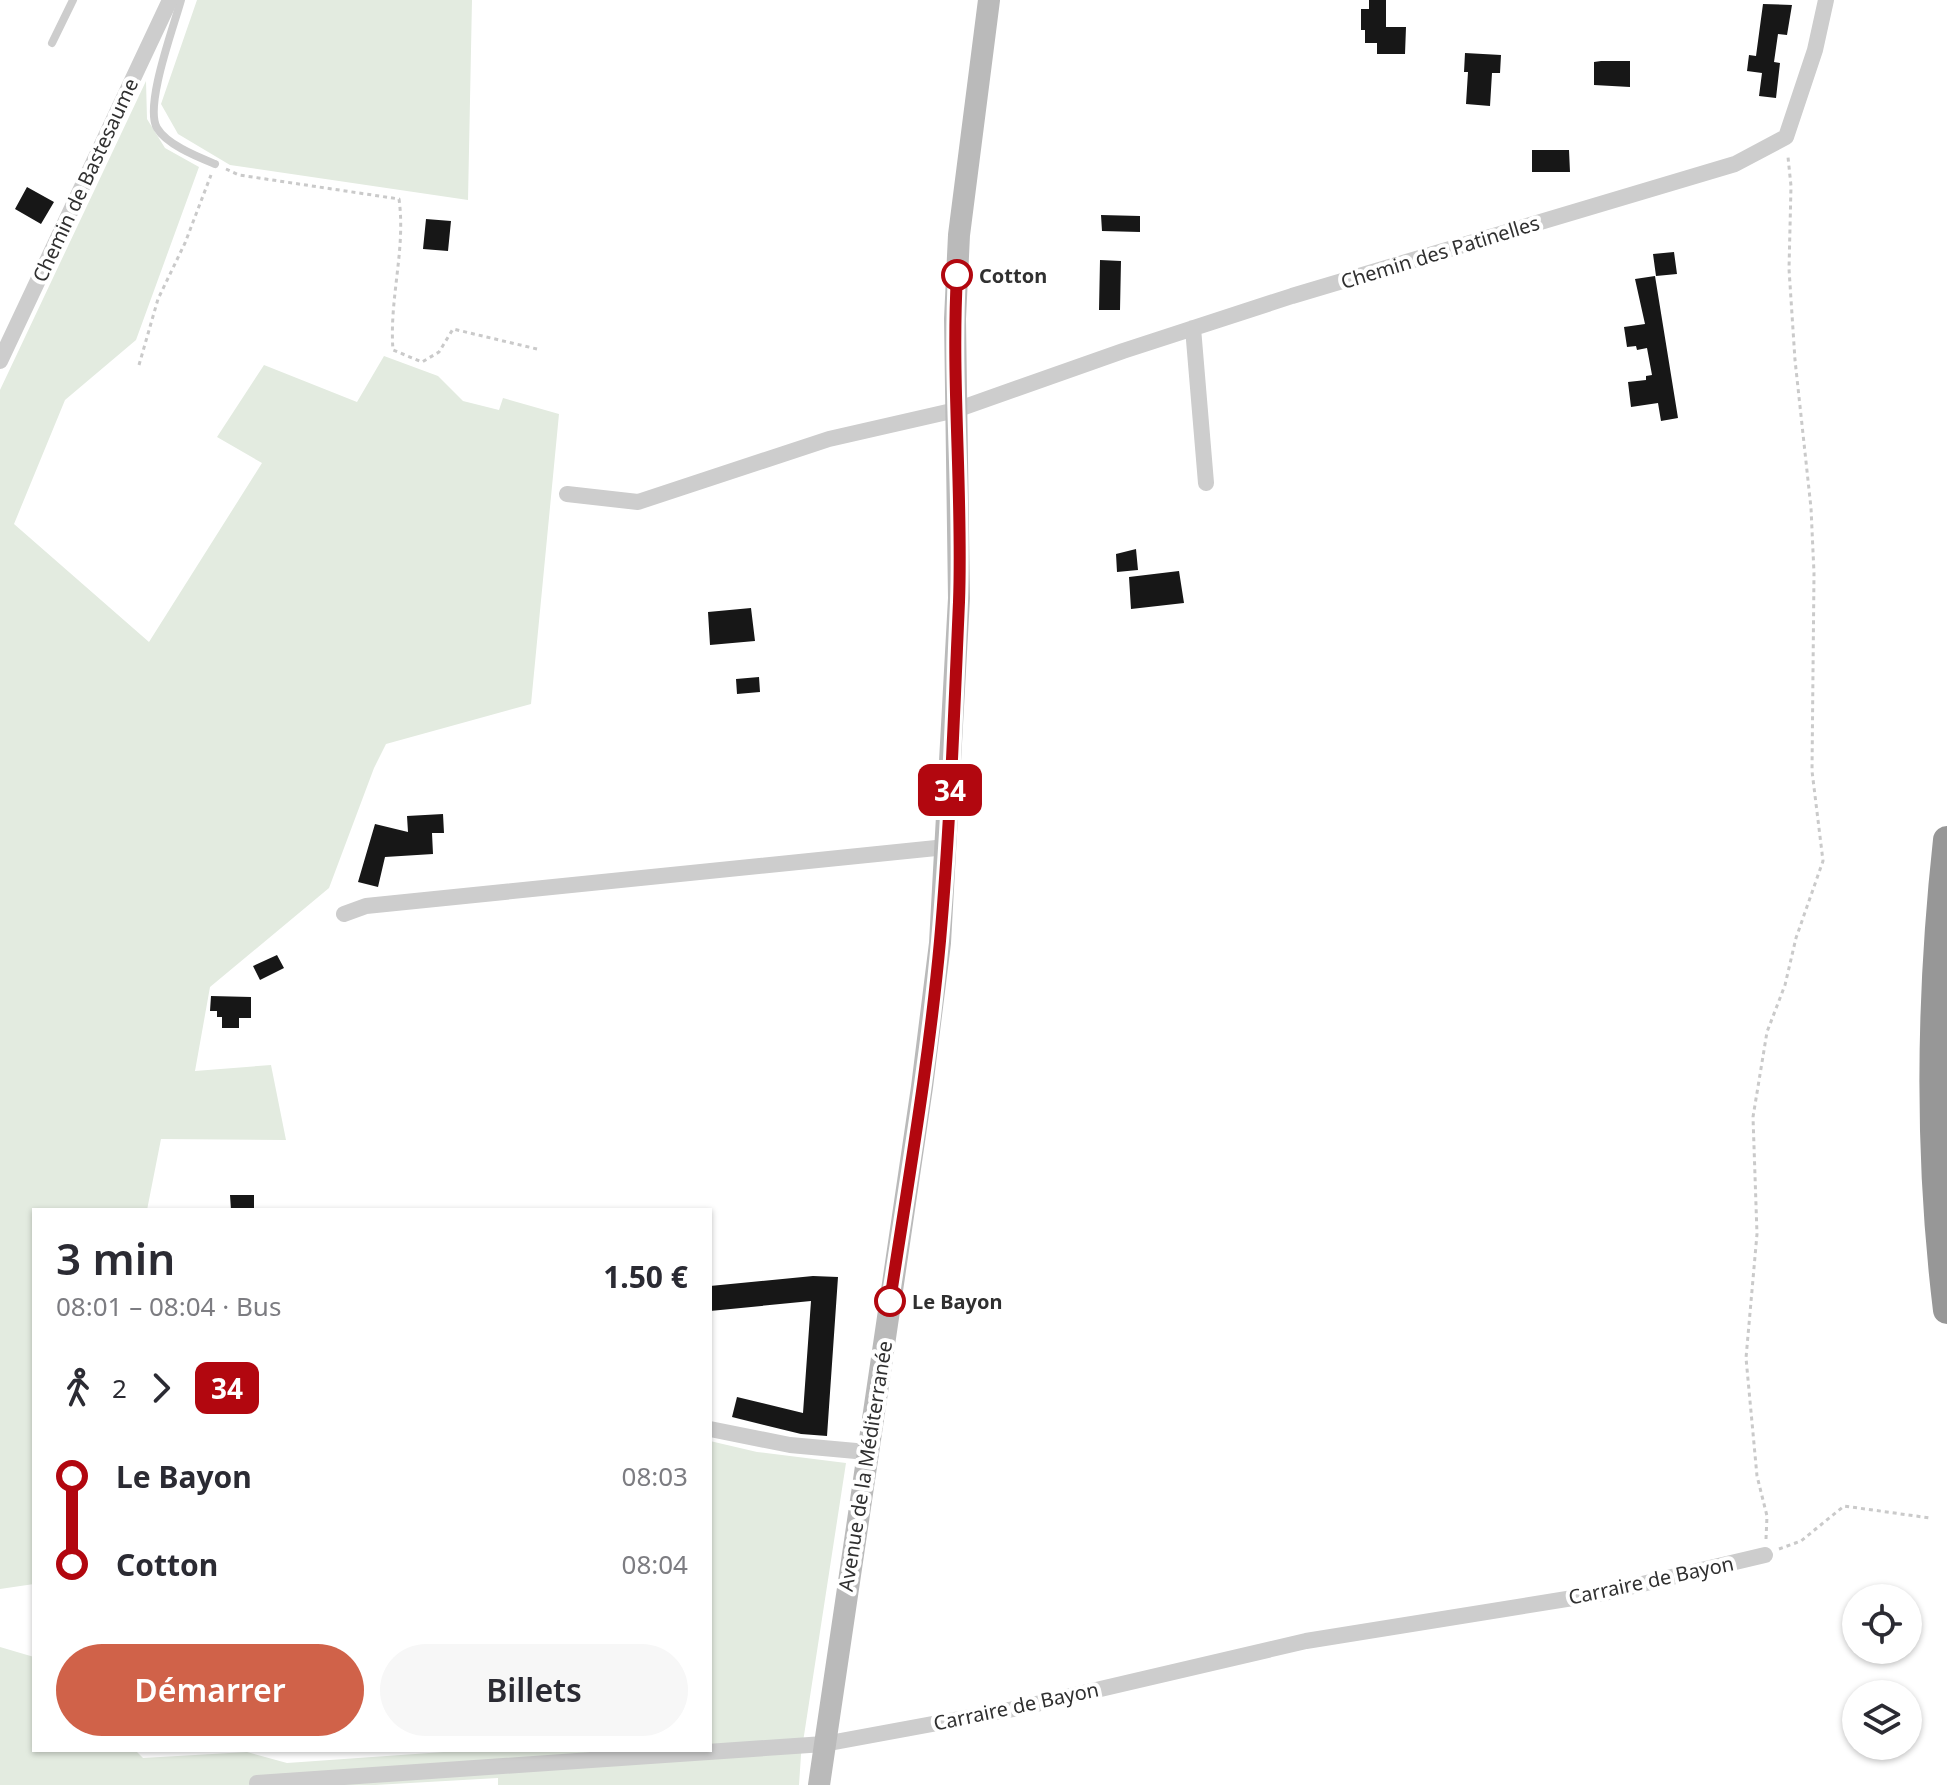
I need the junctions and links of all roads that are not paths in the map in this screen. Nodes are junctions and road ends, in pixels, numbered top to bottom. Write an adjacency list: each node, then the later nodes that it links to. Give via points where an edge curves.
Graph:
1 (73, 0): 6 (lane)
2 (170, 0): 9 (street, Chemin de Bastesaume)
3 (181, 0): 7 (lane, via 153,101 157,128 180,148)
4 (989, 0): 10 (main road, Avenue de la Méditerranée, via 959,235)
5 (1826, 0): 8 (street, Chemin des Patinelles, via 1786,137 1735,164)
6 (52, 43)
7 (215, 164)
8 (1193, 328): 10 (street, Chemin des Patinelles); 11 (street)
9 (0, 361)
10 (956, 410): 12 (street, Chemin des Patinelles, via 829,439 638,502); 14 (main road, Avenue de la Méditerranée, via 959,598)
11 (1206, 483)
12 (567, 494)
13 (1947, 840): 16 (highway, via 1934,1093)
14 (946, 847): 15 (street, via 366,906); 18 (main road, Avenue de la Méditerranée, via 922,1087)
15 (344, 914)
16 (1947, 1310)
17 (712, 1429): 18 (street, via 790,1445)
18 (867, 1452): 20 (main road, Avenue de la Méditerranée)
19 (1765, 1555): 20 (street, Carraire de Bayon, via 1604,1593 1306,1641 1019,1708)
20 (824, 1744): 22 (street, Carraire de Bayon); 24 (main road, Avenue de la Méditerranée)
21 (708, 1752): 23 (street, Carraire de Bayon)
22 (712, 1752)
23 (257, 1783)
24 (819, 1785)

